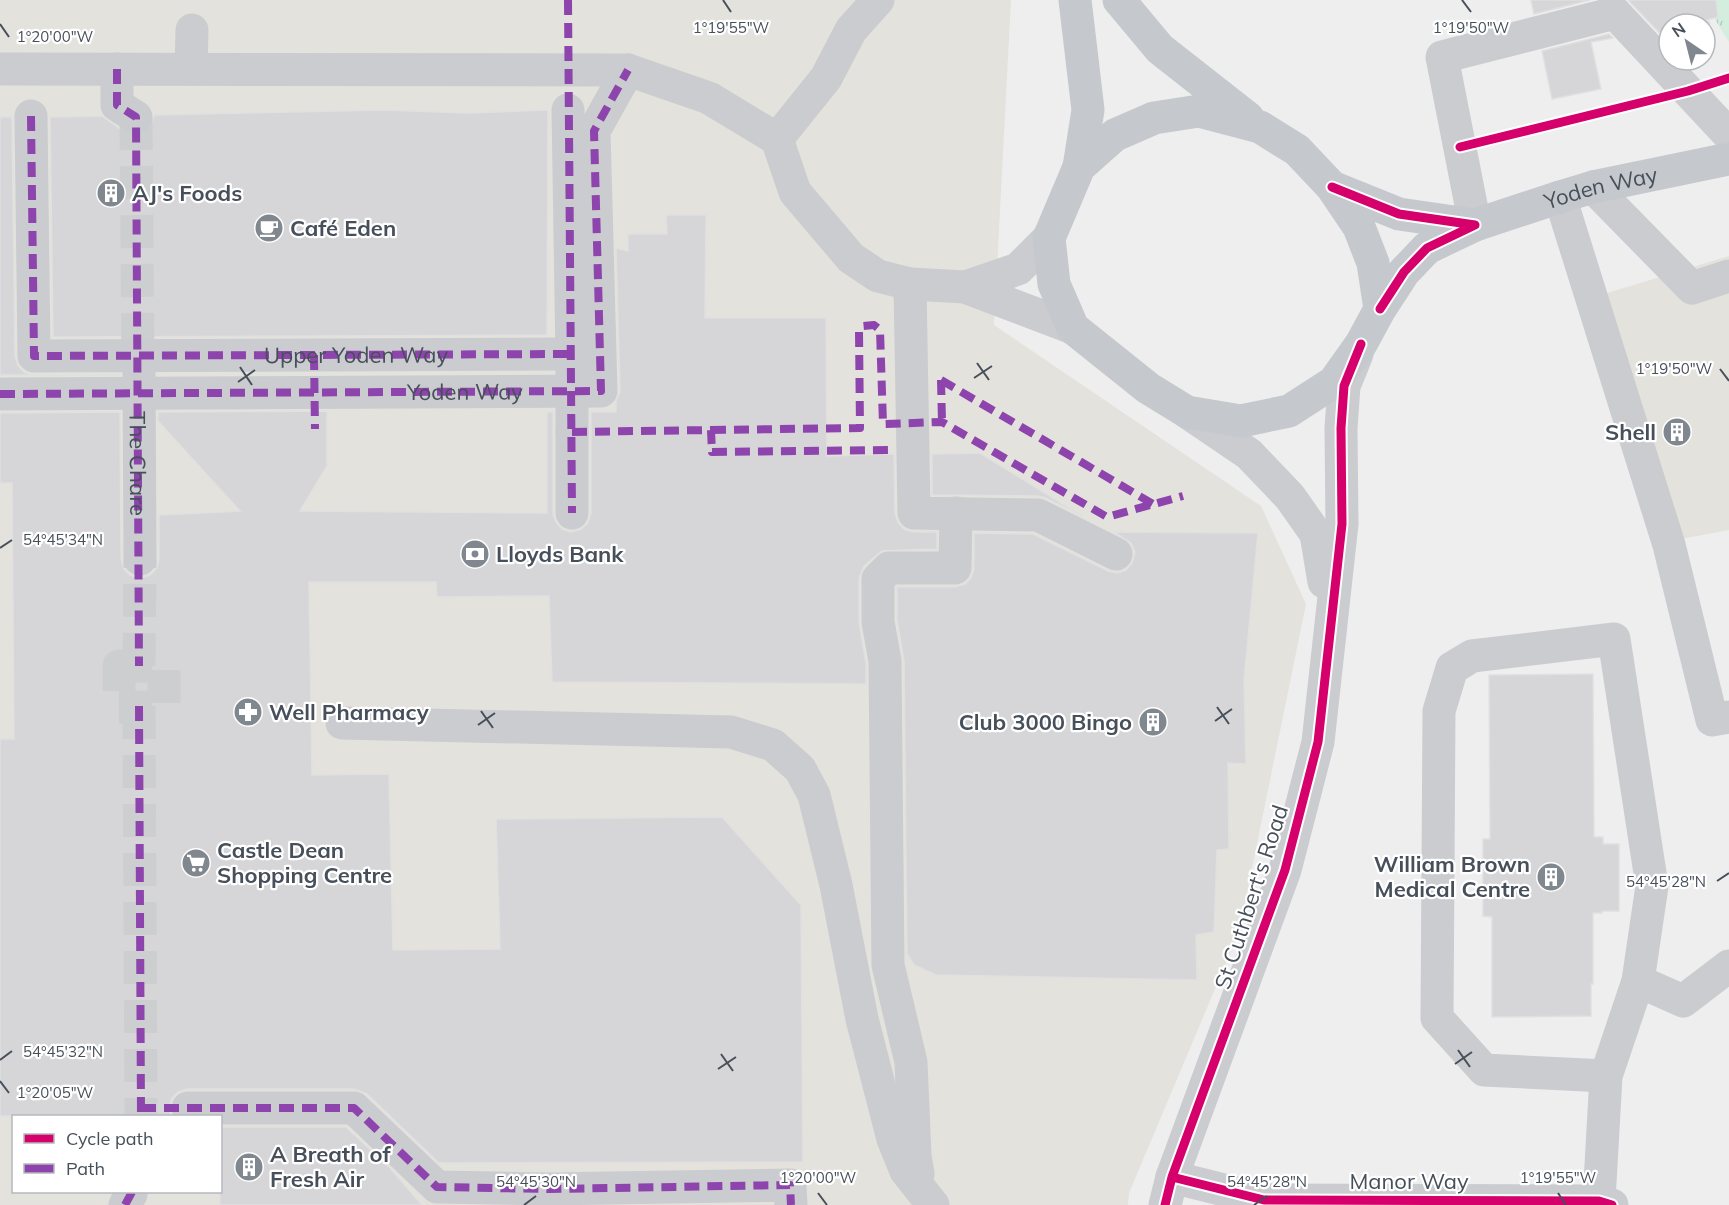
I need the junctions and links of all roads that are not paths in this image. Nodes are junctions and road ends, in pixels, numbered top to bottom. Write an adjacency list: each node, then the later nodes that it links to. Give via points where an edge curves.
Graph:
1 (878, 0): 14 (street, via 851,30 826,78)
2 (1075, 0): 16 (main road, via 1088,110)
3 (1119, 0): 12 (main road, via 1160,49)
4 (192, 30): 7 (street)
5 (0, 69): 6 (street)
6 (117, 69): 7 (street); 11 (street, via 117,105)
7 (191, 69): 8 (street)
8 (628, 70): 14 (street, via 709,98); 29 (street, Yoden Way, via 594,131 601,391)
9 (568, 110): 28 (street)
10 (31, 116): 28 (street, Upper Yoden Way, via 34,356)
11 (136, 117)
12 (1260, 127): 16 (main road, via 1199,111 1154,118 1114,135); 17 (main road, via 1297,150)
13 (1729, 135): 20 (street, via 1615,13 1442,57)
14 (777, 139): 23 (street, via 795,192 851,258 878,276)
15 (1729, 159): 18 (main road, Yoden Way)
16 (1079, 166): 21 (main road)
17 (1332, 187): 20 (main road, Yoden Way, via 1399,214); 25 (main road, via 1359,227 1373,263)
18 (1593, 188): 19 (main road, Yoden Way); 22 (street, via 1692,288)
19 (1560, 197): 20 (main road, Yoden Way); 37 (street, via 1669,545 1712,720)
20 (1475, 225): 25 (main road, Yoden Way, via 1427,248 1404,272)
21 (1049, 238): 24 (street, via 1018,269); 26 (main road, via 1054,284)
22 (1729, 276)
23 (909, 284): 24 (street); 33 (street, via 914,513)
24 (965, 287): 26 (street)
25 (1380, 309): 27 (main road, Yoden Way)
26 (1072, 328): 31 (main road, via 1148,388)
27 (1361, 344): 31 (main road, Yoden Way, via 1334,382 1289,411 1240,421); 36 (street, St Cuthbert's Road, via 1344,386 1342,524)
28 (572, 356): 32 (street, bridge)
29 (139, 380): 30 (street, Yoden Way); 35 (street, The Chare)
30 (0, 394)
31 (1187, 412): 36 (street, St Cuthbert's Road, via 1249,454 1290,496 1316,534)
32 (572, 513)
33 (956, 513): 34 (street, via 1038,515); 44 (street, via 955,568 889,568 878,579 878,622 885,661 888,965 911,1062 915,1156)
34 (1116, 554)
35 (140, 559)
36 (1330, 622): 43 (street, St Cuthbert's Road, via 1318,742 1285,870)
37 (1729, 717)
38 (342, 723): 44 (street, via 731,732 773,745 800,769 814,795 862,1019 893,1138 906,1171)
39 (1729, 966): 40 (street, via 1683,1001)
40 (1638, 981): 41 (street); 41 (street, via 1653,886 1614,639 1472,656 1452,668 1439,711 1437,1018 1484,1070)
41 (1606, 1076): 45 (street)
42 (188, 1108): 46 (street, via 354,1107 437,1187 790,1185)
43 (1169, 1191): 45 (street, Manor Way, via 1264,1200)
44 (927, 1197)
45 (1605, 1203)
46 (790, 1205)

